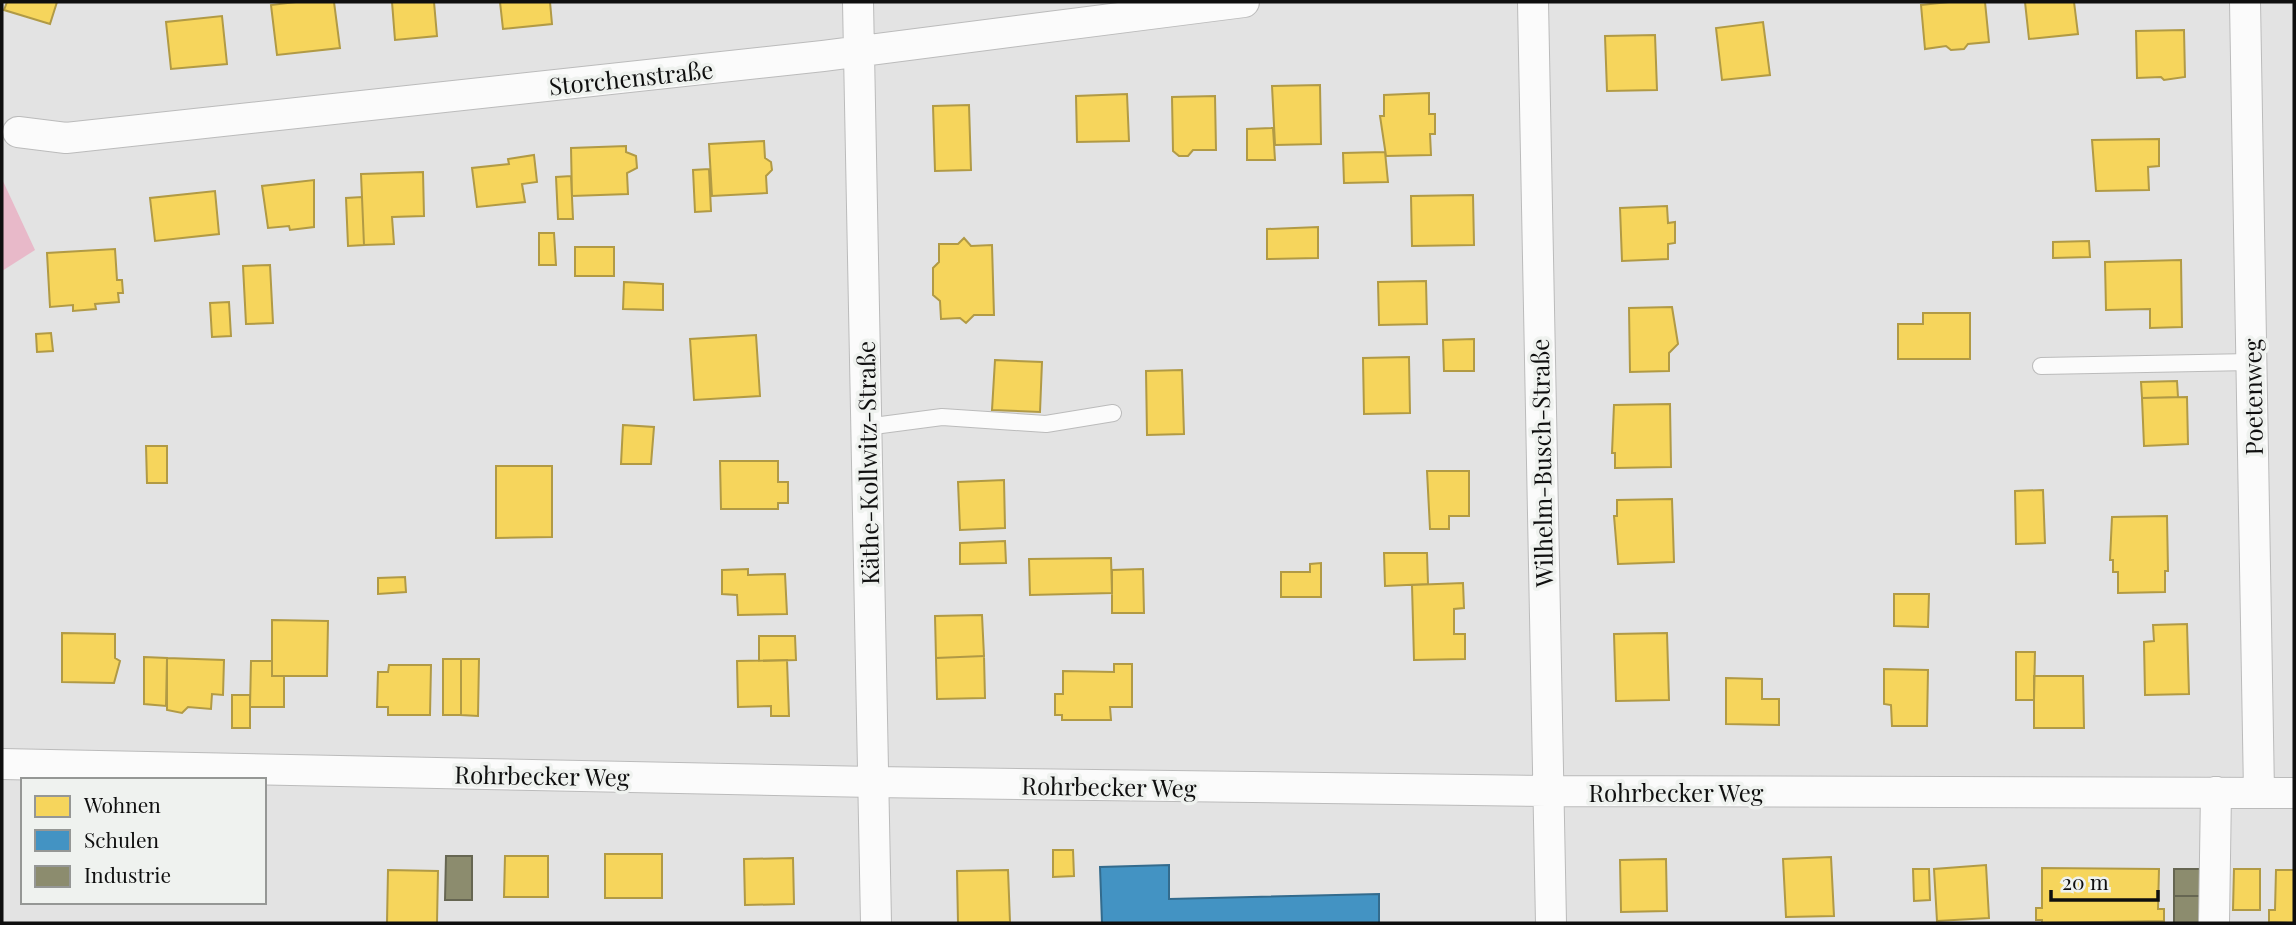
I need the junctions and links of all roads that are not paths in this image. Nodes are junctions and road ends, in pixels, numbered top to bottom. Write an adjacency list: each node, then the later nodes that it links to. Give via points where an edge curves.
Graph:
1 (858, 2): 5 (street, Käthe-Kollwitz-Straße)
2 (1244, 2): 5 (street, Storchenstraße)
3 (1534, 2): 13 (street, Wilhelm-Busch-Straße)
4 (2245, 2): 7 (street, Poetenweg)
5 (859, 51): 6 (street, Storchenstraße, via 66,138); 10 (street, Käthe-Kollwitz-Straße)
6 (18, 132)
7 (2251, 362): 8 (lane); 15 (street, Poetenweg)
8 (2041, 366)
9 (1113, 413): 10 (lane, via 1046,424 943,417)
10 (866, 427): 12 (street, Käthe-Kollwitz-Straße)
11 (2, 764): 12 (street, Rohrbecker Weg)
12 (873, 782): 13 (street, Rohrbecker Weg); 17 (street, Käthe-Kollwitz-Straße)
13 (1547, 792): 14 (street, Rohrbecker Weg); 18 (street, Wilhelm-Busch-Straße)
14 (2216, 792): 15 (street, Rohrbecker Weg); 19 (street)
15 (2259, 792): 16 (street, Rohrbecker Weg)
16 (2294, 793)
17 (876, 923)
18 (1551, 923)
19 (2214, 923)

